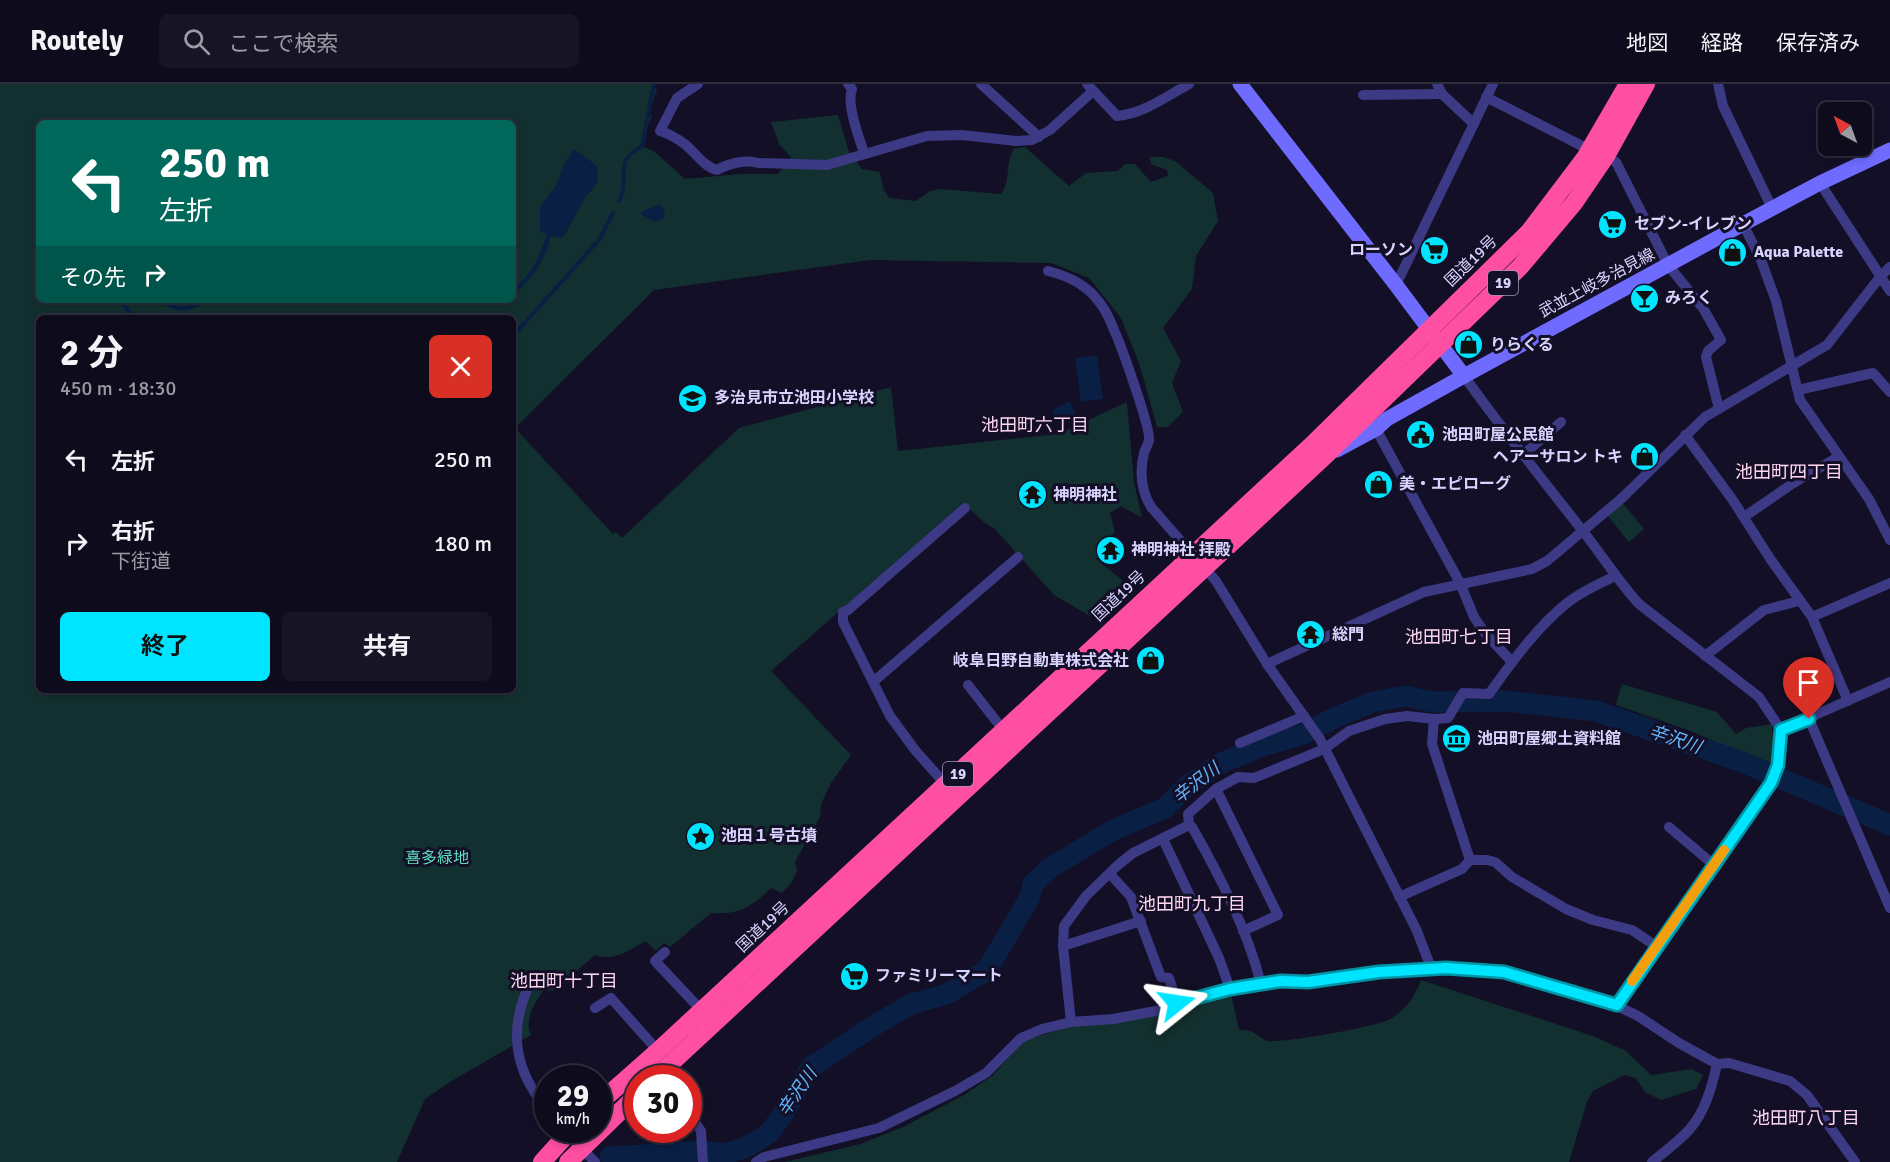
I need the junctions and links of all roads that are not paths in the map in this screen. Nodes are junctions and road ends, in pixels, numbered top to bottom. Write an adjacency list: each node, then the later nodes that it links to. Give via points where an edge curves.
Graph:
1 (698, 84): 17 (street, via 677,98 660,131 672,135 710,168 717,170 751,160 827,165)
2 (848, 84): 17 (street)
3 (981, 84): 15 (street)
4 (1189, 84): 10 (street, via 1127,116 1117,116)
5 (1240, 84): 26 (main road)
6 (1492, 84): 13 (street)
7 (1628, 84): 18 (highway, 国道19号 / 19)
8 (1646, 84): 18 (highway, 国道19号 / 19)
9 (1718, 84): 20 (street, via 1723,106)
10 (1090, 87): 15 (street)
11 (1439, 89): 12 (street); 14 (street)
12 (1363, 95)
13 (1486, 97): 14 (street); 18 (street)
14 (1474, 124): 26 (street)
15 (1039, 137): 17 (street, via 1016,141 927,136)
16 (1890, 150): 19 (main road, 武並土岐多治見線)
17 (864, 153)
18 (1598, 153): 22 (street, via 1616,162); 28 (highway, 国道19号 / 19, via 1529,232); 29 (highway, 国道19号 / 19, via 1574,203 1549,234)
19 (1820, 183): 20 (main road, 武並土岐多治見線); 25 (street)
20 (1772, 208): 21 (main road, 武並土岐多治見線)
21 (1743, 224): 22 (main road, 武並土岐多治見線); 30 (street, via 1769,280)
22 (1668, 266): 31 (main road, 武並土岐多治見線); 34 (street, via 1703,308 1721,340 1706,357)
23 (1890, 267): 25 (street)
24 (1047, 272): 47 (street, via 1071,280 1096,298 1114,329 1149,440 1142,463 1144,496)
25 (1880, 277): 27 (street); 30 (street, via 1827,345)
26 (1396, 285): 28 (main road)
27 (1890, 291)
28 (1429, 328): 29 (main road); 47 (highway, 国道19号 / 19)
29 (1441, 345): 31 (main road); 38 (highway, 国道19号 / 19)
30 (1792, 365): 32 (street); 34 (street)
31 (1464, 376): 36 (main road, 武並土岐多治見線); 39 (street)
32 (1798, 390): 33 (street, via 1873,373); 40 (street, via 1805,410)
33 (1890, 391)
34 (1719, 409): 37 (street)
35 (1561, 422): 39 (street)
36 (1376, 429): 38 (main road, 武並土岐多治見線); 50 (street)
37 (1685, 435): 42 (street); 44 (street, via 1622,498)
38 (1326, 455): 47 (highway, 国道19号 / 19)
39 (1522, 456): 44 (street)
40 (1838, 457): 42 (street); 43 (street)
41 (965, 508): 56 (street, via 843,612 843,622)
42 (1744, 517): 51 (street)
43 (1887, 525): 45 (street)
44 (1582, 530): 48 (street); 50 (street, via 1532,569)
45 (1890, 540)
46 (1018, 557): 56 (street)
47 (1200, 561): 55 (street); 63 (highway, 国道19号 / 19); 93 (highway, 国道19号 / 19)
48 (1615, 576): 53 (street, via 1639,604); 54 (street, via 1566,604)
49 (1890, 583): 52 (street)
50 (1460, 584): 54 (street, via 1474,617); 55 (street, via 1424,592)
51 (1799, 601): 52 (street); 53 (street, via 1764,610)
52 (1812, 617): 59 (street)
53 (1706, 656): 64 (street, via 1759,697)
54 (1512, 662): 61 (street, via 1489,694 1463,693 1448,718)
55 (1268, 664): 60 (street)
56 (873, 682): 67 (street, via 890,716)
57 (1890, 682): 59 (street)
58 (968, 685): 63 (street)
59 (1848, 701): 62 (street)
60 (1305, 718): 65 (street); 66 (street)
61 (1434, 719): 66 (street, via 1385,719); 72 (street, via 1432,744)
62 (1809, 719): 64 (street); 76 (street)
63 (1004, 730): 67 (highway, 国道19号 / 19)
64 (1781, 730): 73 (street, via 1778,765 1771,783)
65 (1240, 743)
66 (1322, 744): 68 (street, via 1254,778 1238,777); 75 (street)
67 (946, 785): 89 (highway, 国道19号 / 19)
68 (1216, 789): 69 (street, via 1188,814); 78 (street, via 1278,915)
69 (1189, 825): 71 (street); 78 (street, via 1207,853)
70 (1669, 827): 73 (street)
71 (1163, 839): 74 (street, via 1133,853); 85 (street)
72 (1470, 860): 75 (street, via 1462,869); 80 (street, via 1495,862 1512,877 1566,909 1632,930)
73 (1714, 865): 80 (street)
74 (1110, 874): 77 (street, via 1131,897); 79 (street, via 1086,896 1064,926)
75 (1399, 897): 82 (street)
76 (1890, 908)
77 (1141, 921): 79 (street); 86 (street, via 1161,977 1169,978)
78 (1243, 931): 84 (street)
79 (1063, 945): 90 (street)
80 (1656, 946): 87 (street)
81 (665, 952): 89 (street, via 655,961)
82 (1431, 968): 84 (street); 87 (street, via 1504,972)
83 (532, 979): 95 (street, via 521,1004 516,1038 525,1076)
84 (1261, 984): 85 (street)
85 (1230, 989): 86 (street)
86 (1177, 1003): 90 (street, via 1113,1019)
87 (1617, 1005): 92 (street)
88 (595, 1008): 91 (street, via 611,998)
89 (702, 1011): 91 (highway, 国道19号 / 19)
90 (1071, 1022): 105 (street, via 1021,1038 986,1073 879,1128)
91 (658, 1051): 94 (highway, 国道19号 / 19)
92 (1717, 1064): 106 (street, via 1702,1110 1689,1130); 107 (street, via 1729,1063 1790,1081 1807,1095)
93 (674, 1065)
94 (612, 1092)
95 (534, 1093)
96 (624, 1107): 100 (highway)
97 (702, 1134): 104 (street)
98 (557, 1143): 101 (highway)
99 (577, 1143): 100 (street)
100 (581, 1148): 102 (highway); 103 (street)
101 (542, 1162)
102 (568, 1162)
103 (595, 1162)
104 (702, 1162)
105 (756, 1162)
106 (1652, 1162)
107 (1855, 1162)

